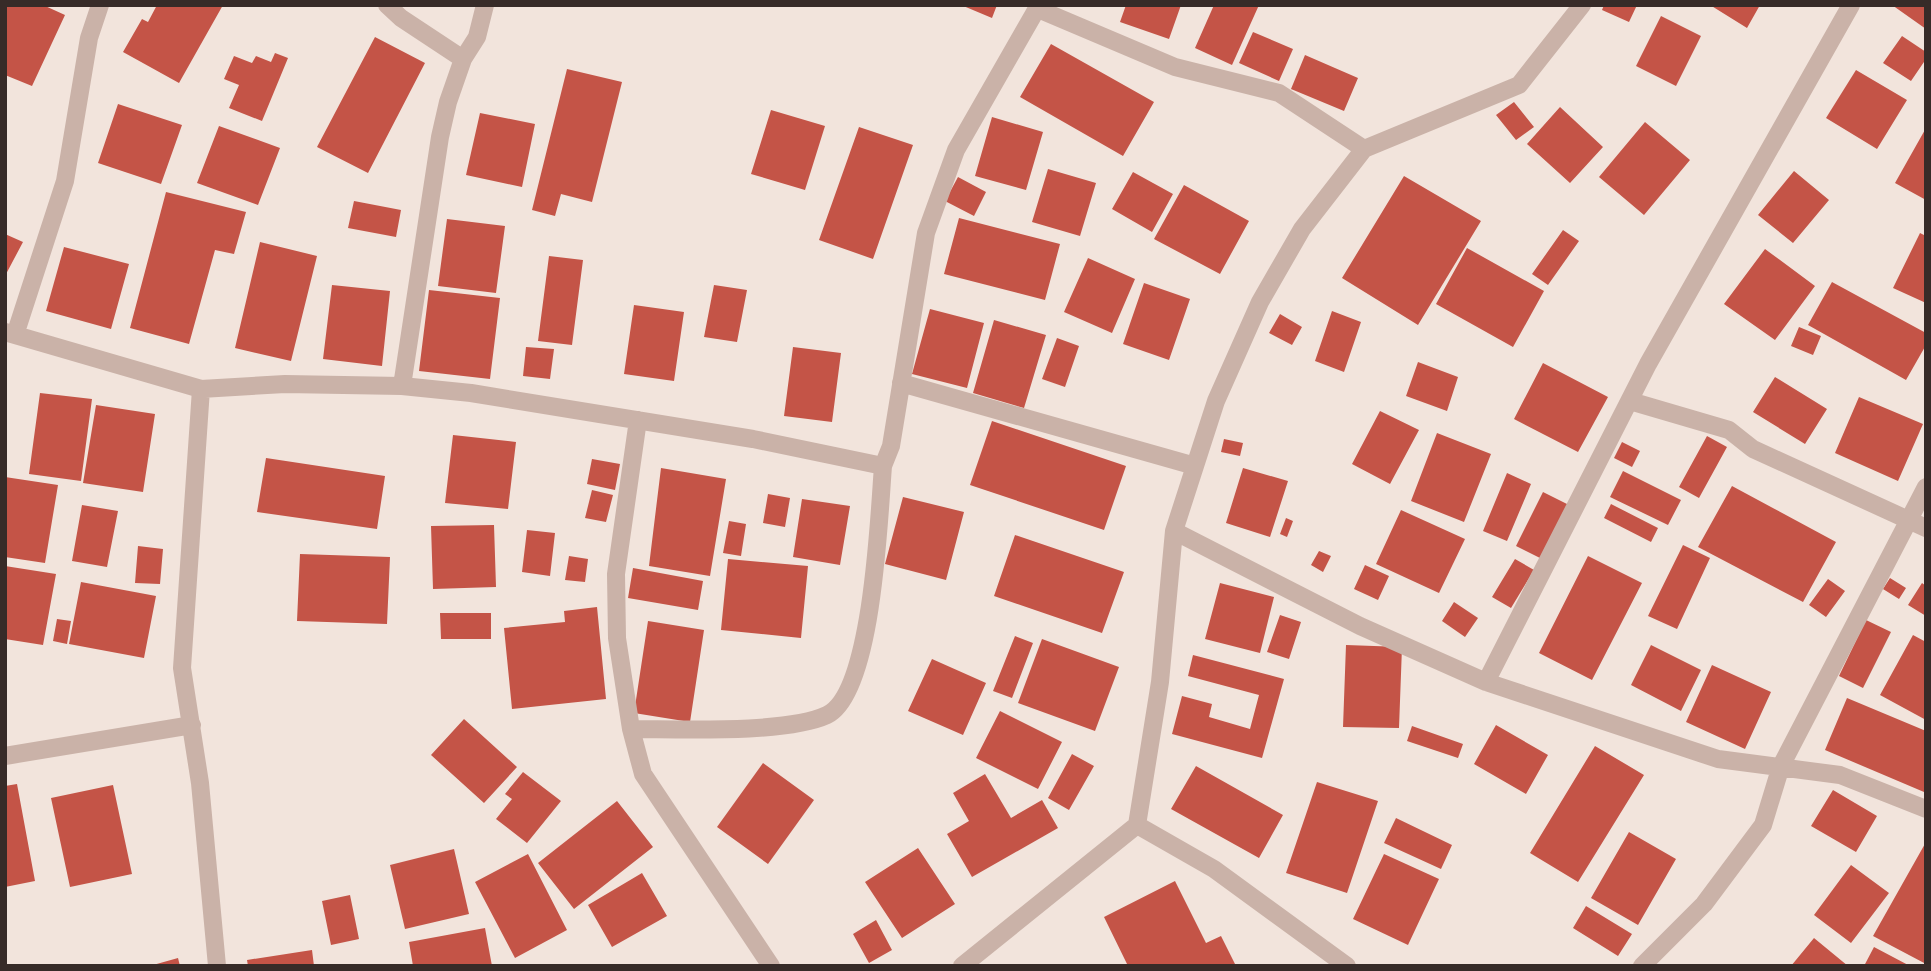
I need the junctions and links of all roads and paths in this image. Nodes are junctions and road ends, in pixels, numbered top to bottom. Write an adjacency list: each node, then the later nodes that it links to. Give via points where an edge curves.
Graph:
1 (100, 5): 9 (street, via 89,38 65,181)
2 (387, 5): 7 (street)
3 (485, 5): 7 (street, via 477,37)
4 (1582, 5): 8 (street, via 1519,85)
5 (1851, 5): 13 (street)
6 (1039, 7): 8 (street, via 1175,66 1279,93); 10 (street, via 956,150 926,233)
7 (463, 58): 11 (street, via 440,137)
8 (1364, 149): 16 (street, via 1302,229 1261,302 1216,401)
9 (10, 334): 12 (street)
10 (901, 383): 15 (street, via 891,446); 16 (street)
11 (402, 386): 12 (street, via 285,384); 14 (street)
12 (201, 389): 21 (street, via 182,668)
13 (1630, 401): 18 (street, via 1729,430 1753,449); 20 (street)
14 (638, 420): 15 (street); 22 (street, via 616,574 617,638)
15 (883, 466): 22 (street, via 865,636 846,696 828,714 783,725)
16 (1195, 466): 19 (street)
17 (1926, 487): 18 (street)
18 (1918, 523): 24 (street)
19 (1174, 531): 20 (street, via 1360,626); 26 (street, via 1160,682)
20 (1486, 682): 24 (street, via 1718,759)
21 (192, 725): 23 (street); 27 (street)
22 (631, 729): 28 (street, via 643,774)
23 (5, 756)
24 (1781, 766): 25 (street, via 1840,775); 31 (street, via 1763,825 1704,904)
25 (1926, 809)
26 (1137, 825): 29 (street); 30 (street, via 1214,869)
27 (217, 966)
28 (771, 966)
29 (962, 966)
30 (1347, 966)
31 (1642, 966)

